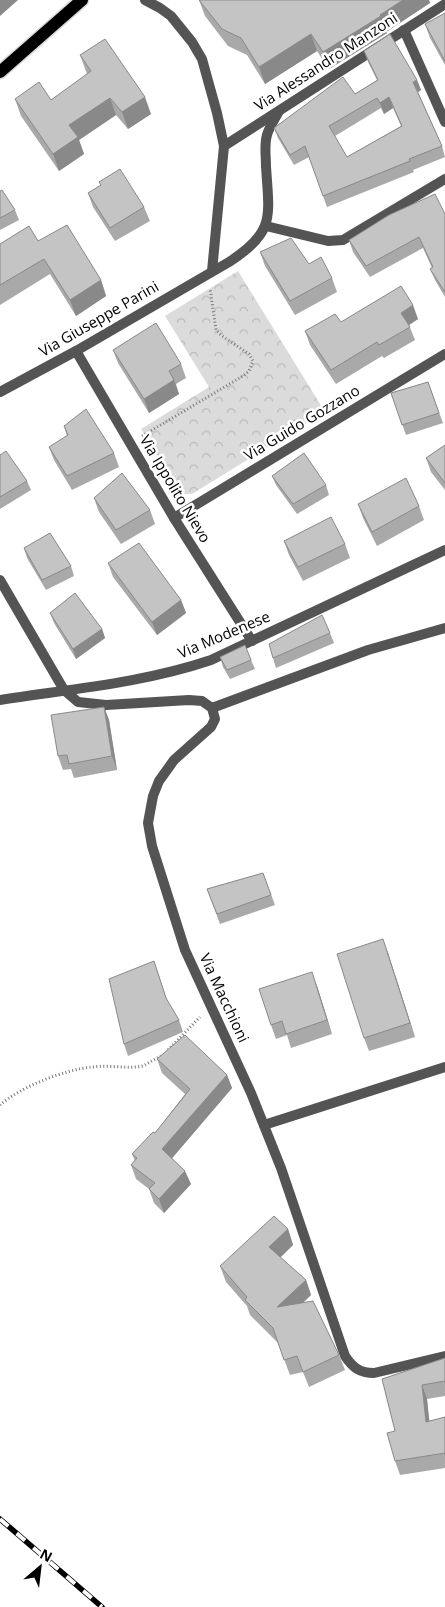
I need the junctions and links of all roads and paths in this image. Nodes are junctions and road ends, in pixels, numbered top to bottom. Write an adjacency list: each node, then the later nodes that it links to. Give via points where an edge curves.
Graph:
1 (82, 0): 5 (main road)
2 (145, 0): 8 (street, via 179,25 202,59)
3 (445, 4): 4 (street, Via Alessandro Manzoni)
4 (404, 30): 6 (street, Via Alessandro Manzoni); 7 (street)
5 (0, 72)
6 (279, 111): 8 (street, Via Alessandro Manzoni); 10 (street, via 270,126 266,143)
7 (445, 122)
8 (224, 146): 11 (street)
9 (445, 179): 10 (street, via 343,240 320,240)
10 (266, 226): 11 (street, Via Giuseppe Parini, via 244,252)
11 (212, 271): 12 (street, Via Giuseppe Parini); 15 (path, via 210,292 216,330 250,354 252,365 243,376)
12 (76, 350): 14 (street, Via Giuseppe Parini); 15 (street, Via Ippolito Nievo)
13 (445, 354): 16 (street, Via Guido Gozzano)
14 (0, 392)
15 (130, 443): 16 (street, Via Ippolito Nievo)
16 (174, 518): 20 (street, Via Ippolito Nievo)
17 (445, 550): 20 (street, Via Modenese)
18 (0, 580): 21 (street)
19 (445, 628): 23 (street, via 368,650)
20 (252, 640): 21 (street, Via Modenese, via 179,671)
21 (64, 690): 22 (street, Via Modenese); 23 (street, via 78,702 106,704 189,700 202,701)
22 (0, 700)
23 (212, 708): 24 (street, Via Macchioni, via 215,719 211,727 174,760 159,781 152,796 148,823 157,865 185,950)
24 (211, 1005): 26 (path, via 168,1050 143,1066 82,1068 21,1090); 27 (street, Via Macchioni)
25 (445, 1067): 27 (street)
26 (0, 1105)
27 (264, 1125): 28 (street, Via Macchioni, via 350,1364 364,1373 374,1373)
28 (445, 1356)

